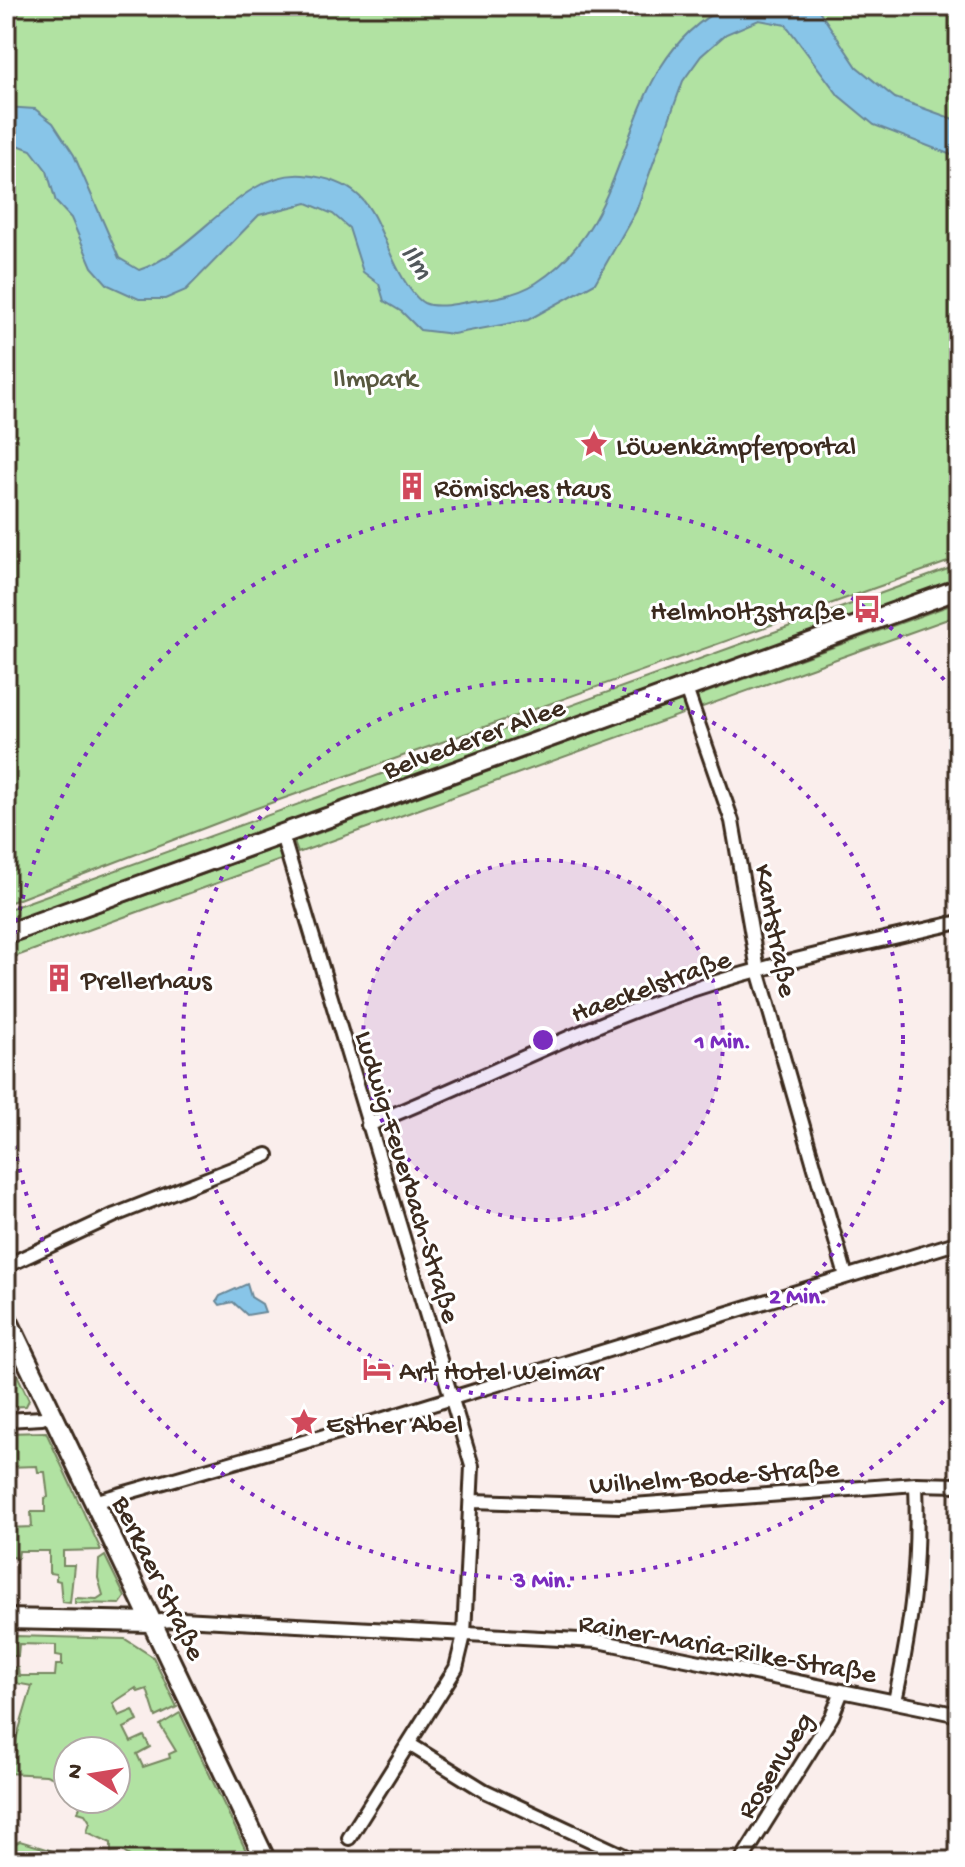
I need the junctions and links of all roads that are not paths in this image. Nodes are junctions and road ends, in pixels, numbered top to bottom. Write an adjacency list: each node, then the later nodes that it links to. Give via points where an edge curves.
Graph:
1 (959, 589): 2 (street, Belvederer Allee)
2 (686, 689): 3 (street, Belvederer Allee); 6 (street, Kantstraße, via 732,821)
3 (282, 835): 5 (street, Belvederer Allee); 7 (street, Ludwig-Feuerbach-Straße)
4 (959, 922): 6 (street, Haeckelstraße)
5 (6, 934)
6 (758, 970): 7 (street, Haeckelstraße, via 624,1015); 11 (street, Kantstraße)
7 (368, 1125): 13 (street, Ludwig-Feuerbach-Straße)
8 (267, 1155): 10 (street, via 115,1215)
9 (959, 1242): 11 (street)
10 (6, 1266)
11 (846, 1276): 13 (street)
12 (6, 1317): 14 (street, Berkaer Straße)
13 (452, 1396): 18 (street, Ludwig-Feuerbach-Straße, via 472,1466); 19 (street)
14 (52, 1413): 15 (street); 19 (street, Berkaer Straße)
15 (6, 1420)
16 (916, 1484): 17 (street, Wilhelm-Bode-Straße); 18 (street, Wilhelm-Bode-Straße, via 620,1506); 24 (street, via 913,1614)
17 (959, 1485)
18 (473, 1501): 22 (street, Ludwig-Feuerbach-Straße)
19 (94, 1502): 21 (street, Berkaer Straße)
20 (6, 1619): 21 (street)
21 (152, 1622): 22 (street, Rainer-Maria-Rilke-Straße, via 182,1619); 28 (street, Berkaer Straße)
22 (464, 1635): 23 (street, Rainer-Maria-Rilke-Straße, via 598,1641); 26 (street, Ludwig-Feuerbach-Straße, via 456,1668)
23 (842, 1691): 24 (street, Rainer-Maria-Rilke-Straße); 30 (street, Rosenweg, via 832,1716)
24 (895, 1701): 25 (street, Rainer-Maria-Rilke-Straße)
25 (959, 1715)
26 (409, 1744): 27 (street, Ludwig-Feuerbach-Straße); 29 (street, via 485,1791)
27 (349, 1838)
28 (266, 1861)
29 (635, 1861)
30 (741, 1861)

